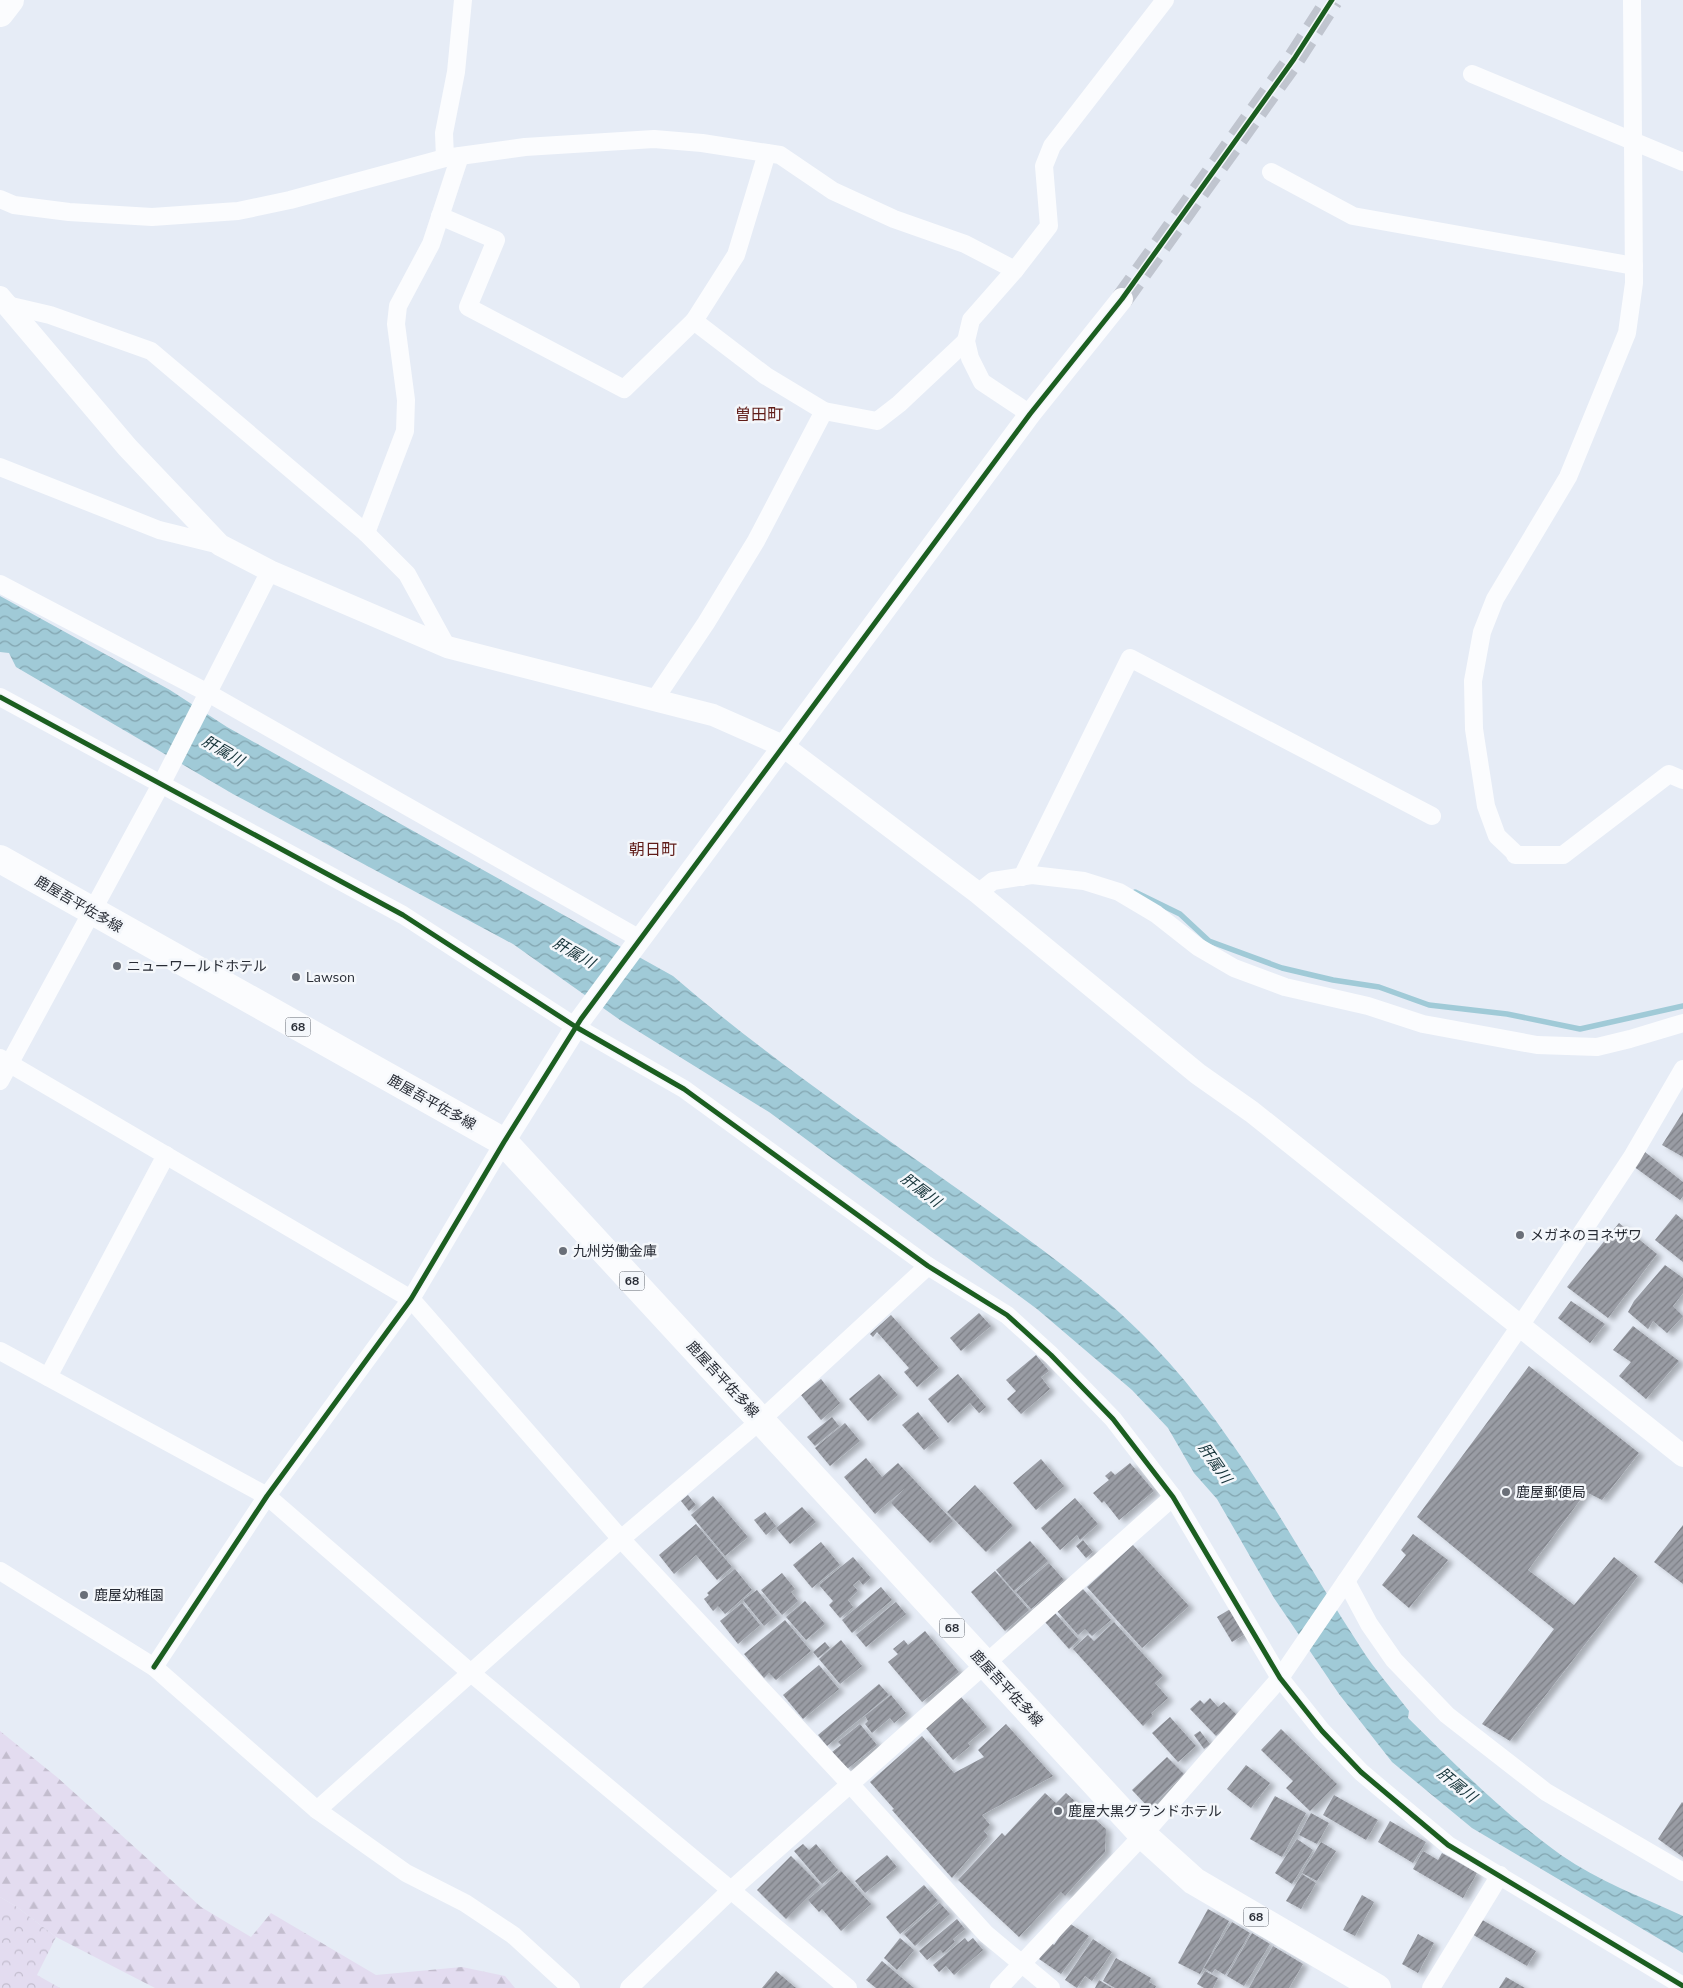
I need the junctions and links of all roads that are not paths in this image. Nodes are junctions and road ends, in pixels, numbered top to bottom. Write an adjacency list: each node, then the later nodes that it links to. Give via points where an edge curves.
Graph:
1 (10, 0): 5 (main road)
2 (463, 0): 9 (street, via 456,72 444,133)
3 (1165, 0): 15 (street, via 1052,146 1044,166 1048,226)
4 (1632, 0): 7 (street)
5 (0, 13)
6 (1472, 74): 7 (street)
7 (1633, 142): 10 (street); 14 (street)
8 (767, 153): 9 (street, via 702,143 654,140 525,147); 15 (street, via 780,155 833,192 894,219 964,244); 18 (street, via 736,255)
9 (452, 157): 12 (street, via 238,211 152,218 14,205); 13 (street)
10 (1683, 162)
11 (1271, 172): 14 (street, via 1353,216)
12 (0, 198)
13 (440, 216): 18 (street, via 496,240 468,307 624,389); 23 (street, via 431,244 398,306 396,324 406,400 405,431)
14 (1634, 266): 33 (street, via 1627,333 1568,477 1496,598 1482,632 1474,681 1474,729 1486,806 1497,836 1515,855 1563,855 1669,774)
15 (1015, 270): 19 (street, via 971,320)
16 (1122, 299): 21 (street)
17 (4, 301): 23 (street, via 151,351); 24 (street, via 127,447)
18 (694, 321): 20 (street, via 766,376)
19 (966, 342): 20 (street, via 877,421); 21 (street, via 982,382)
20 (824, 411): 30 (street, via 756,541)
21 (1030, 414): 31 (street)
22 (0, 467): 24 (street, via 159,530)
23 (366, 533): 27 (street, via 407,574)
24 (220, 545): 25 (street)
25 (270, 571): 27 (street); 29 (street)
26 (0, 584): 29 (street)
27 (447, 647): 30 (street)
28 (0, 697): 32 (street)
29 (206, 698): 32 (street); 39 (street)
30 (655, 699): 31 (street, via 714,714)
31 (783, 746): 37 (street); 39 (street)
32 (164, 779): 38 (street); 40 (street, via 403,915)
33 (1683, 780)
34 (1432, 816): 36 (street, via 1130,658)
35 (0, 858): 38 (main road, 鹿屋吾平佐多線 / 68)
36 (1022, 877): 37 (street, via 993,881); 41 (street, via 1084,880 1119,892 1234,968 1285,987 1368,1006 1424,1024 1537,1044 1597,1047)
37 (978, 893): 49 (street, via 1198,1074 1252,1112)
38 (92, 912): 42 (street); 45 (main road, 鹿屋吾平佐多線 / 68)
39 (636, 944): 40 (street)
40 (579, 1023): 45 (street); 47 (street, via 684,1089)
41 (1683, 1023)
42 (5, 1060): 44 (street); 46 (street)
43 (1683, 1069): 49 (street, via 1632,1156)
44 (0, 1081)
45 (504, 1142): 48 (street); 52 (main road, 鹿屋吾平佐多線 / 68)
46 (166, 1155): 48 (street); 51 (street)
47 (928, 1266): 52 (street); 55 (street, via 1007,1315 1051,1355 1113,1419)
48 (411, 1299): 54 (street); 56 (street)
49 (1520, 1326): 53 (street); 58 (street)
50 (0, 1351): 51 (street)
51 (48, 1377): 54 (street)
52 (761, 1420): 56 (street); 59 (main road, 鹿屋吾平佐多線 / 68)
53 (1683, 1456)
54 (267, 1496): 60 (street); 61 (street)
55 (1173, 1497): 59 (street); 62 (street)
56 (621, 1539): 61 (street); 63 (street)
57 (0, 1571): 60 (street)
58 (1341, 1588): 62 (street); 66 (street, via 1394,1660 1447,1715 1546,1792)
59 (986, 1664): 63 (street); 65 (main road, 鹿屋吾平佐多線 / 68)
60 (154, 1667): 64 (street)
61 (471, 1673): 64 (street); 68 (street)
62 (1282, 1674): 65 (street); 67 (street, via 1322,1731 1361,1772 1448,1845)
63 (851, 1785): 68 (street); 69 (street, via 986,1934)
64 (317, 1810): 71 (street, via 406,1873 465,1903 513,1936)
65 (1143, 1835): 69 (street); 76 (main road, 鹿屋吾平佐多線 / 68, via 1194,1881)
66 (1683, 1872)
67 (1500, 1875): 70 (street); 77 (street)
68 (730, 1891): 72 (street); 73 (street)
69 (1021, 1965): 74 (street); 75 (street)
70 (1683, 1986)
71 (571, 1988)
72 (629, 1988)
73 (848, 1988)
74 (999, 1988)
75 (1051, 1988)
76 (1377, 1988)
77 (1431, 1988)

